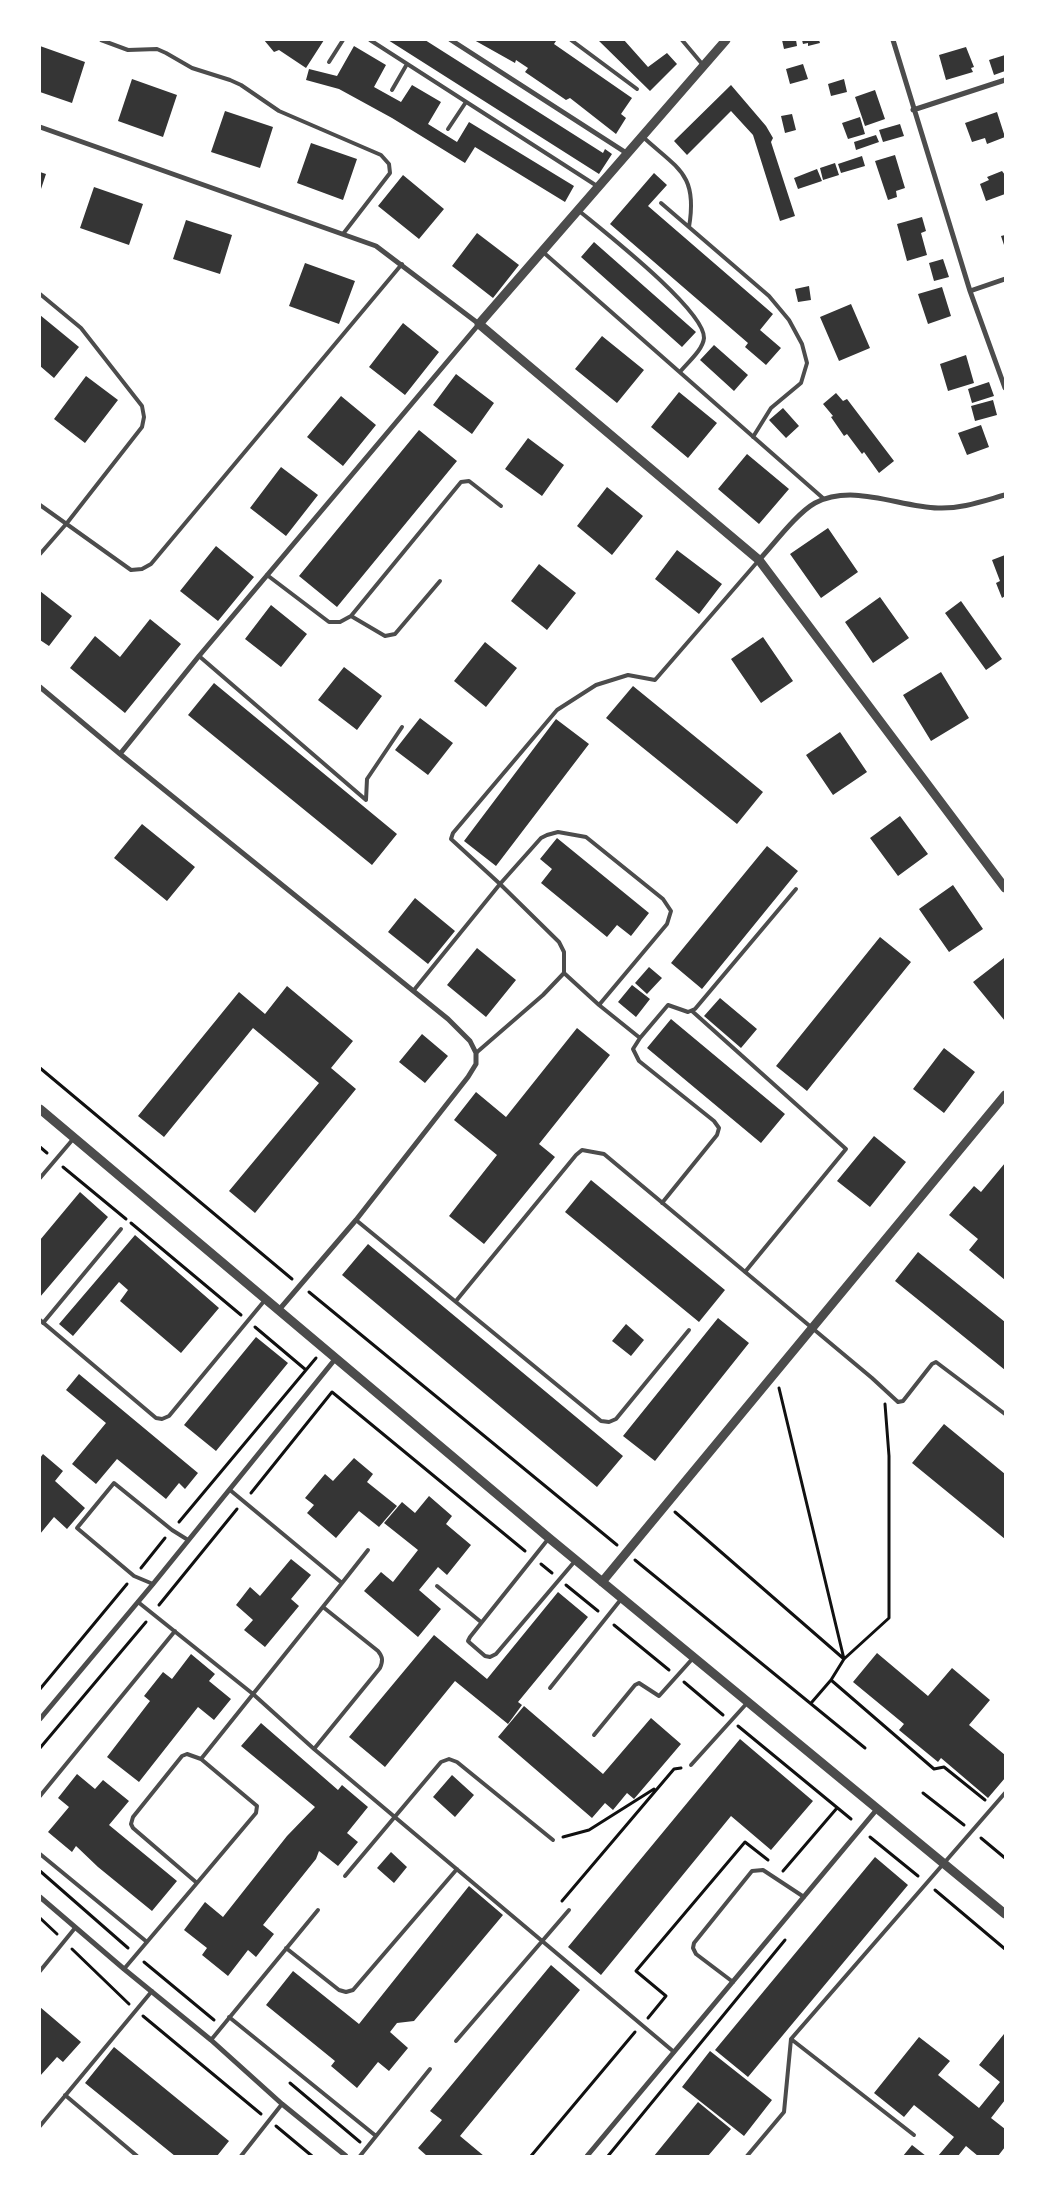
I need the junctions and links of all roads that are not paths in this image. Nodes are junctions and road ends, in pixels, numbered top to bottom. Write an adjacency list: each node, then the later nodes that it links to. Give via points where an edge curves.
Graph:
1 (101, 40): 25 (lane, via 128,50 157,49 192,68 236,82 279,111 381,155 390,164 390,173)
2 (343, 40): 9 (lane)
3 (370, 40): 10 (lane)
4 (451, 40): 20 (street)
5 (570, 40): 13 (lane)
6 (682, 40): 11 (lane)
7 (726, 40): 11 (street)
8 (894, 40): 16 (street)
9 (329, 62)
10 (407, 64): 14 (lane); 15 (lane)
11 (704, 67): 19 (street)
12 (1005, 80): 16 (street)
13 (637, 89)
14 (392, 90)
15 (466, 102): 18 (lane); 21 (lane)
16 (913, 110): 29 (street)
17 (40, 127): 25 (street)
18 (448, 129)
19 (643, 137): 20 (street); 24 (lane, via 676,167 690,185)
20 (628, 154): 21 (street)
21 (599, 187): 23 (street)
22 (661, 203): 24 (lane)
23 (578, 210): 26 (street); 32 (lane, via 675,295 698,321 704,338)
24 (689, 227): 34 (lane, via 769,296 789,320 802,344 806,363 801,383 771,408)
25 (343, 234): 27 (street, via 376,246)
26 (542, 251): 31 (street); 32 (lane)
27 (402, 264): 31 (street); 39 (lane, via 151,564 142,570 131,570)
28 (1005, 279): 29 (street)
29 (970, 291): 33 (street)
30 (40, 294): 39 (lane, via 81,328 142,406 144,417 142,427)
31 (479, 324): 41 (street); 42 (street)
32 (680, 372): 34 (lane)
33 (1005, 388)
34 (753, 437): 36 (lane)
35 (1005, 495): 36 (street, via 954,508 923,508 860,496)
36 (824, 500): 41 (street, via 808,508)
37 (40, 505): 39 (lane)
38 (502, 506): 44 (lane, via 469,481 461,482)
39 (67, 524): 40 (lane)
40 (40, 554)
41 (759, 560): 49 (lane, via 655,680 628,675 596,685 557,710 453,833 451,839 454,844); 50 (street)
42 (267, 575): 44 (lane, via 329,622 340,622); 45 (street)
43 (440, 581): 44 (lane, via 395,634 385,636)
44 (351, 616)
45 (199, 656): 47 (lane, via 366,800 367,779); 48 (street)
46 (40, 687): 48 (street)
47 (402, 727)
48 (120, 754): 53 (street)
49 (500, 884): 52 (lane, via 559,942 564,952); 53 (lane); 54 (lane, via 541,838 558,832 586,837 664,898 671,911 667,924)
50 (1005, 888)
51 (796, 889): 55 (lane)
52 (564, 973): 54 (lane); 57 (lane)
53 (414, 990): 57 (street, via 463,1032)
54 (599, 1005): 56 (lane)
55 (692, 1011): 56 (lane, via 668,1005); 65 (lane, via 846,1150)
56 (640, 1038): 62 (lane, via 633,1049 639,1061 719,1128 717,1135)
57 (476, 1053): 63 (street, via 476,1064 468,1078)
58 (1005, 1095): 70 (street)
59 (40, 1109): 60 (street)
60 (74, 1138): 61 (lane); 66 (street)
61 (40, 1178)
62 (662, 1203): 65 (lane); 67 (lane, via 604,1154 582,1150)
63 (356, 1220): 67 (lane); 68 (street)
64 (122, 1229): 69 (lane)
65 (745, 1272): 70 (lane)
66 (265, 1300): 68 (street); 69 (lane, via 169,1416 162,1419 156,1418)
67 (456, 1301): 71 (lane, via 601,1421 609,1422 616,1419)
68 (278, 1311): 72 (street)
69 (42, 1322)
70 (812, 1328): 73 (lane, via 898,1402 936,1362); 79 (street)
71 (689, 1330)
72 (336, 1358): 74 (street); 75 (street)
73 (1005, 1414)
74 (230, 1490): 76 (street); 80 (lane)
75 (549, 1538): 78 (street); 86 (lane)
76 (188, 1540): 81 (street); 81 (lane, via 114,1483 77,1528 134,1576)
77 (368, 1550): 80 (lane)
78 (576, 1560): 79 (street); 86 (lane, via 490,1657 468,1640)
79 (602, 1582): 83 (street)
80 (342, 1583): 85 (lane)
81 (153, 1584): 84 (street)
82 (437, 1586): 86 (lane)
83 (622, 1598): 88 (street); 89 (lane)
84 (138, 1602): 87 (lane); 92 (street)
85 (323, 1607): 90 (lane); 94 (lane, via 378,1651 382,1663)
86 (481, 1622)
87 (175, 1631): 90 (lane); 98 (lane)
88 (694, 1657): 91 (street); 93 (lane, via 659,1696 643,1684 635,1685)
89 (550, 1688)
90 (253, 1694): 94 (lane); 95 (lane)
91 (748, 1702): 96 (lane); 99 (street)
92 (40, 1719)
93 (594, 1735)
94 (314, 1748): 100 (lane)
95 (201, 1758): 106 (lane, via 257,1806 256,1813); 106 (lane, via 187,1754 182,1756 133,1817 131,1824)
96 (691, 1765)
97 (1005, 1793): 103 (lane)
98 (40, 1796)
99 (878, 1808): 103 (street); 108 (street)
100 (395, 1817): 101 (lane, via 441,1762 449,1759 457,1762); 104 (lane); 105 (lane)
101 (553, 1840)
102 (40, 1854): 114 (lane)
103 (944, 1863): 111 (street); 121 (lane)
104 (457, 1868): 113 (lane); 115 (lane, via 353,1990 339,1990)
105 (345, 1876)
106 (197, 1883): 114 (lane)
107 (40, 1897): 112 (street)
108 (804, 1897): 118 (street); 118 (lane, via 763,1870 752,1871 693,1948 696,1954)
109 (318, 1910): 115 (lane)
110 (569, 1910): 113 (lane)
111 (1005, 1914)
112 (75, 1928): 116 (street); 117 (lane)
113 (542, 1940): 123 (lane); 124 (lane)
114 (147, 1942): 116 (lane)
115 (286, 1948): 120 (lane)
116 (124, 1969): 119 (street)
117 (40, 1972)
118 (732, 1982): 124 (street)
119 (152, 1991): 122 (street); 126 (lane)
120 (229, 2017): 122 (lane); 130 (lane)
121 (791, 2039): 129 (lane); 136 (lane, via 784,2112)
122 (211, 2040): 127 (street)
123 (456, 2041)
124 (674, 2052): 135 (street)
125 (430, 2069): 130 (lane)
126 (65, 2095): 128 (lane); 131 (lane)
127 (282, 2104): 132 (lane); 133 (street)
128 (40, 2126)
129 (914, 2135)
130 (376, 2136): 134 (lane)
131 (136, 2156)
132 (240, 2156)
133 (346, 2156)
134 (360, 2156)
135 (588, 2156)
136 (747, 2156)

